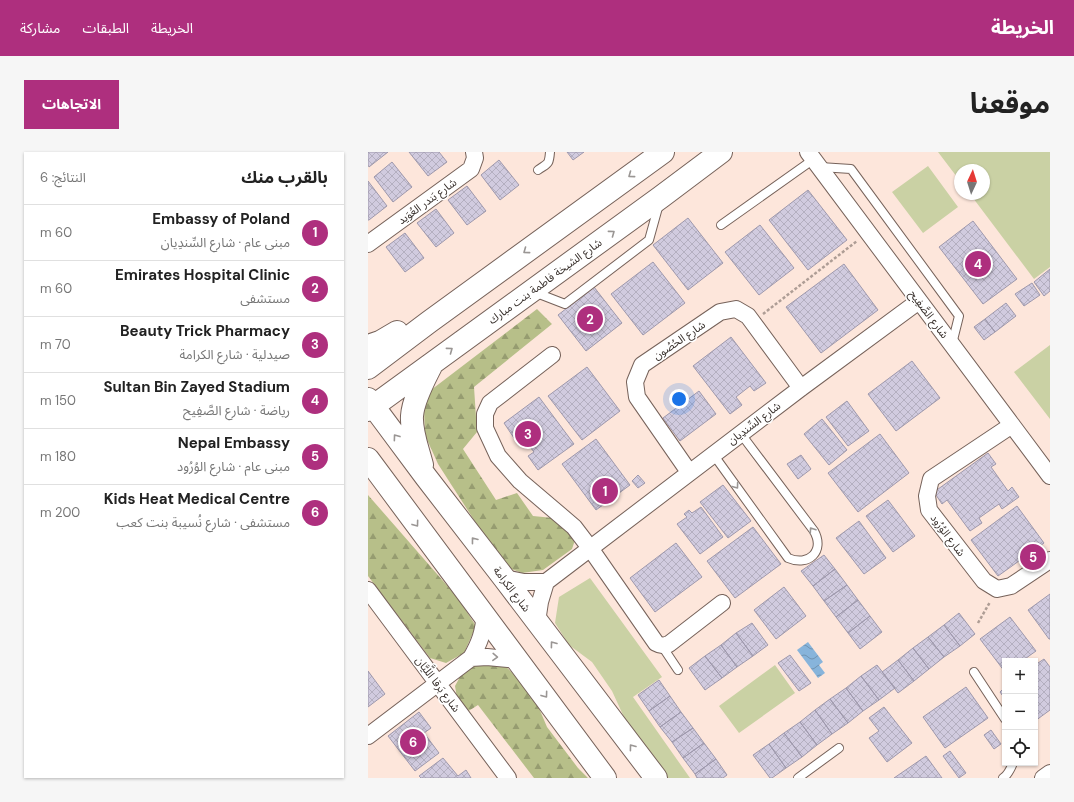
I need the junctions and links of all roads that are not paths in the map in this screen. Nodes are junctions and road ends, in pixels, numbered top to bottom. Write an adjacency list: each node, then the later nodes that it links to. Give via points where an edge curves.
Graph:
1 (474, 152): 9 (street, شارع بَندر العُوَيد, via 475,158 471,169)
2 (550, 152): 6 (lane, via 549,163)
3 (663, 152): 12 (main road, one-way to 12)
4 (721, 152): 7 (main road, شارع الشيخة فاطمة بنت مبارك)
5 (814, 159): 8 (lane); 11 (street, شارع الصَّفِيح); 13 (lane, via 851,169 959,316)
6 (538, 170)
7 (662, 196): 10 (main road, شارع الشيخة فاطمة بنت مبارك, one-way to 7); 10 (lane, via 649,240 565,304)
8 (721, 224)
9 (368, 244)
10 (532, 291): 16 (main road, شارع الشيخة فاطمة بنت مبارك, one-way to 10)
11 (919, 301): 13 (street, شارع الصَّفِيح); 18 (street, شارع السِّندِيان)
12 (429, 322): 14 (main road, via 406,326 380,342); 17 (main road)
13 (952, 344): 20 (street, شارع الصَّفِيح)
14 (368, 346)
15 (552, 355): 29 (street, via 490,403 485,414 485,428 498,456 520,481 574,527)
16 (433, 363): 19 (main road, شارع الشيخة فاطمة بنت مبارك); 26 (main road, via 418,393 412,415 414,435)
17 (368, 368)
18 (801, 388): 21 (street, شارع السِّندِيان); 24 (street, شارع الحُصُون, via 748,316 736,309 720,312 642,365 635,382 638,398)
19 (370, 405): 26 (main road, شارع الكرامة, one-way to 19)
20 (1012, 425): 25 (street, شارع الصَّفِيح); 30 (street, شارع الوُرُود, via 931,479 927,496 929,510 984,581 997,589 1012,586)
21 (741, 434): 22 (street, شارع السِّندِيان); 22 (lane, one-way to 21, via 788,558 795,561 810,558 815,553 818,538)
22 (714, 454): 24 (street, شارع السِّندِيان)
23 (368, 459): 28 (main road)
24 (689, 472): 29 (street, شارع السِّندِيان)
25 (1050, 476)
26 (426, 477): 31 (main road, شارع الكرامة, one-way to 26)
27 (368, 483): 28 (main road)
28 (397, 497): 35 (main road, one-way to 35)
29 (590, 548): 32 (street, شارع السِّندِيان); 37 (street, via 656,642)
30 (1050, 560)
31 (504, 578): 32 (street, via 524,582); 36 (main road, شارع الكرامة)
32 (546, 582): 36 (street)
33 (368, 590): 42 (street, شارع بَرقا اللَّيَّان)
34 (722, 603): 37 (street, via 669,644)
35 (484, 615): 38 (street, via 479,645); 39 (main road)
36 (537, 622): 50 (main road, شارع الكرامة, one-way to 36)
37 (662, 646): 40 (lane)
38 (471, 658): 39 (street, one-way to 39); 42 (street)
39 (518, 660): 49 (main road, one-way to 49)
40 (678, 670)
41 (974, 672): 43 (lane)
42 (437, 684): 44 (street); 48 (street, شارع بَرقا اللَّيَّان)
43 (1002, 714)
44 (368, 736)
45 (839, 748): 51 (lane)
46 (1012, 766): 52 (lane)
47 (1050, 773): 53 (street)
48 (508, 778)
49 (605, 778)
50 (656, 778)
51 (798, 778)
52 (1005, 778)
53 (1043, 778)

